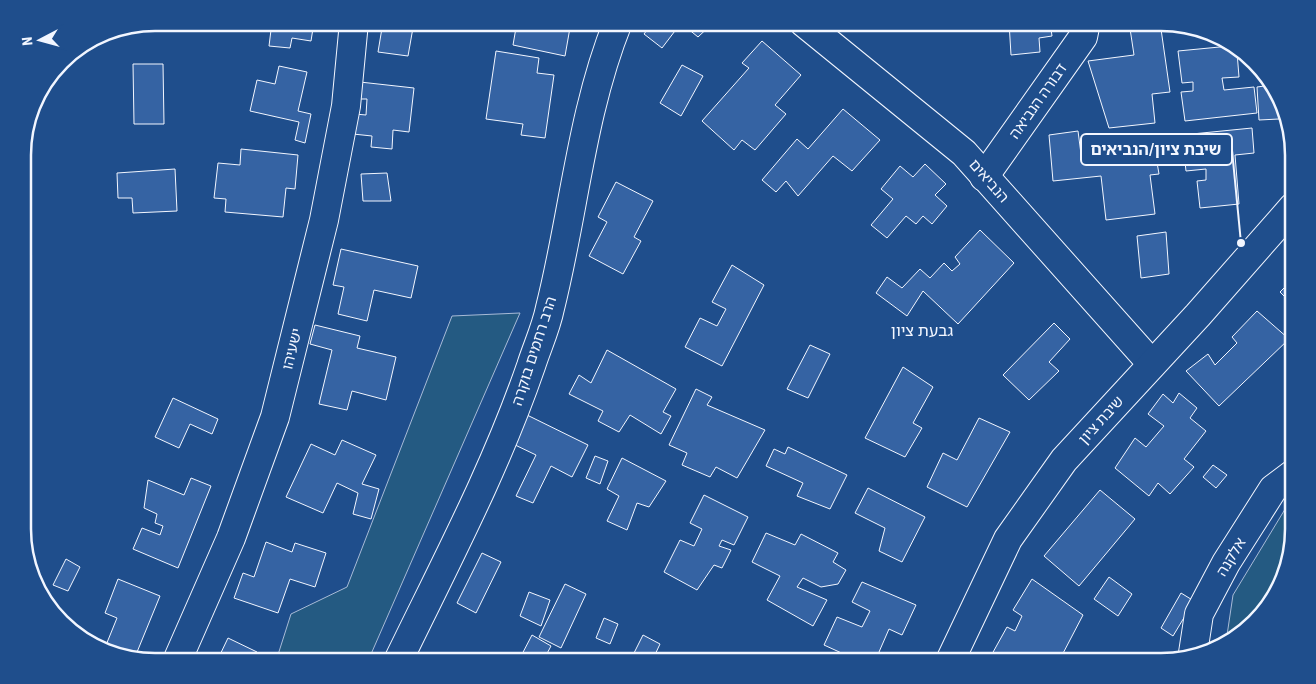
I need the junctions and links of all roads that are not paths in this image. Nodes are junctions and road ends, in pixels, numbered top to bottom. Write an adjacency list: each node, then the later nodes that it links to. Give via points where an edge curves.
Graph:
1 (814, 31): 5 (street, הנביאים, via 964,153)
2 (1084, 31): 5 (street, דבורה הנביאה)
3 (353, 32): 11 (street, ישעיהו, via 346,106 324,220 275,416 231,538)
4 (614, 32): 12 (street, הרב רחמים בוקרה, via 603,60 583,145 550,310 521,396 481,490)
5 (984, 177): 7 (street, הנביאים)
6 (1285, 216): 7 (street, שיבת ציון)
7 (1152, 364): 10 (street, שיבת ציון, via 1064,460 1008,539)
8 (1285, 480): 9 (street, אלקנה, via 1273,489 1226,563 1199,614)
9 (1194, 648)
10 (954, 652)
11 (181, 653)
12 (402, 653)

